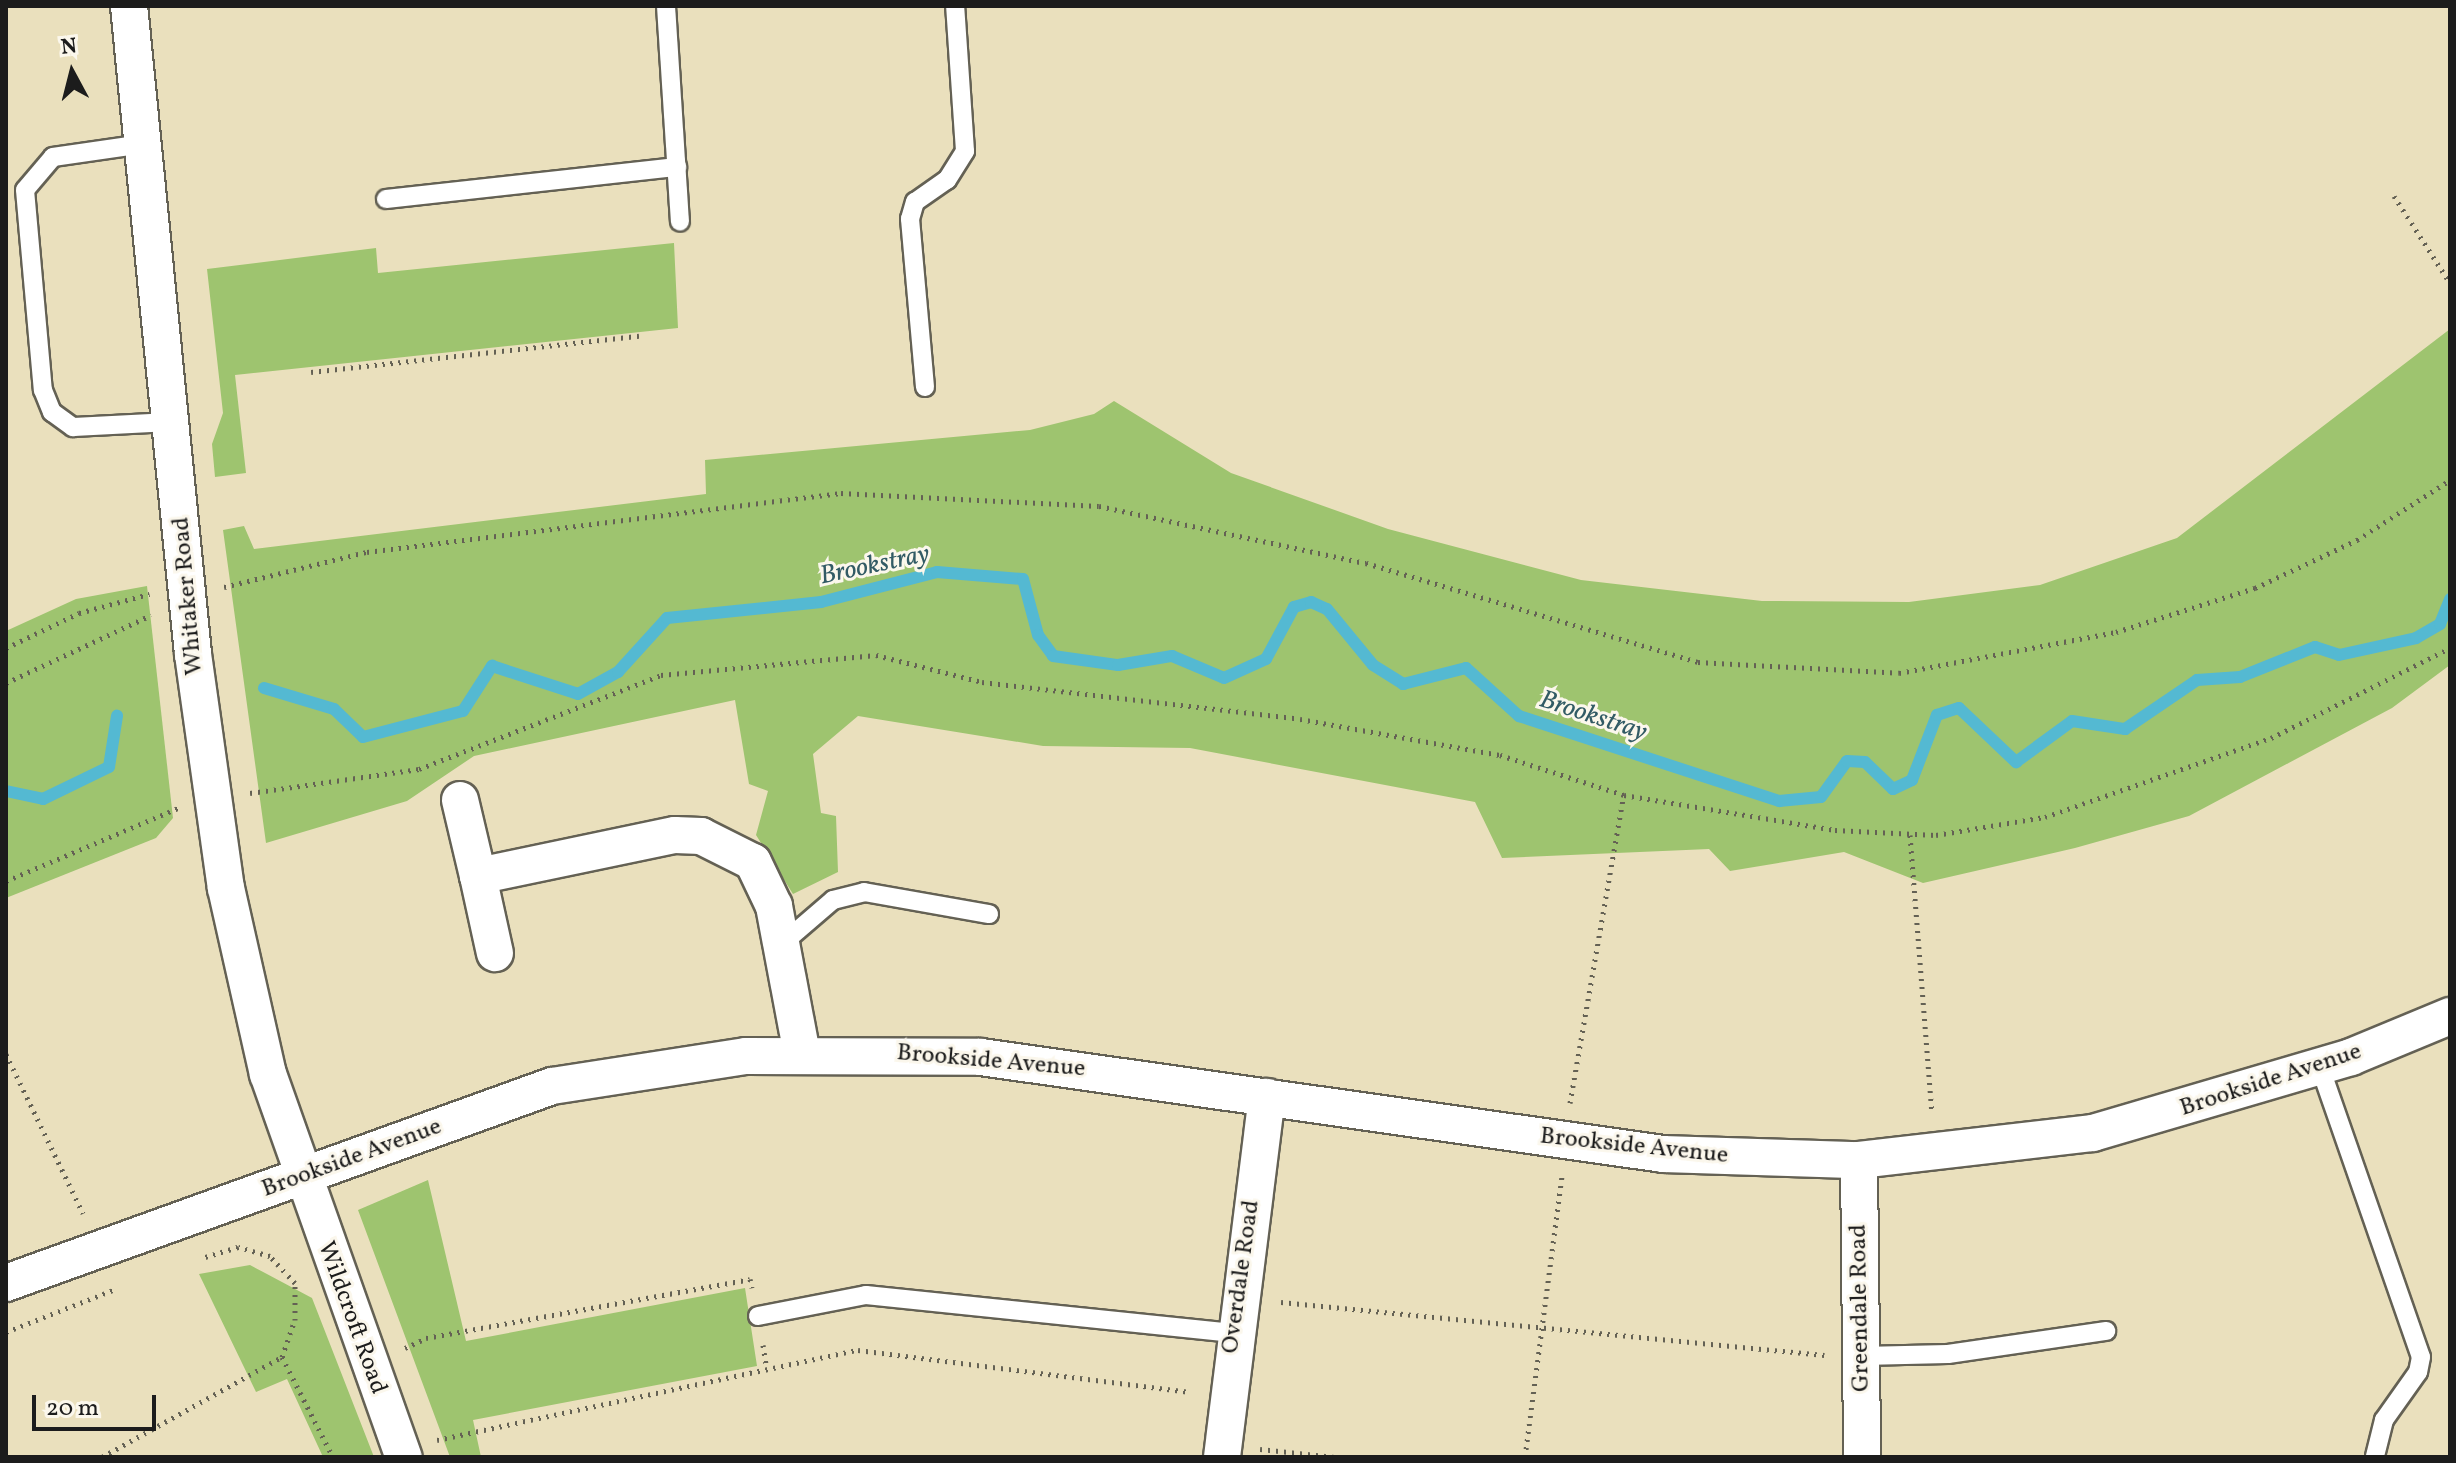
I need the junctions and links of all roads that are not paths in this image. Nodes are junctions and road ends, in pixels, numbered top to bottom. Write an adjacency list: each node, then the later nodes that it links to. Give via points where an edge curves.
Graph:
1 (129, 6): 4 (street, Whitaker Road)
2 (666, 6): 5 (lane)
3 (955, 6): 8 (lane, via 965,151 947,180 915,202 910,219)
4 (143, 144): 9 (street, Whitaker Road); 9 (lane, via 69,153 32,175 25,205 41,374 52,412 73,427)
5 (677, 167): 6 (lane); 7 (lane)
6 (386, 199)
7 (680, 222)
8 (925, 387)
9 (171, 422): 20 (street, Whitaker Road, via 211,800 244,977)
10 (460, 800): 11 (street)
11 (478, 876): 13 (street, via 701,836 753,862); 14 (street)
12 (989, 914): 13 (lane, via 864,892 833,900)
13 (783, 943): 16 (street)
14 (495, 953)
15 (2450, 1016): 17 (street, Brookside Avenue)
16 (802, 1054): 18 (street, Brookside Avenue, via 981,1057); 20 (street, Brookside Avenue, via 552,1086)
17 (2320, 1067): 19 (street, Brookside Avenue, via 2093,1133); 29 (lane, via 2421,1357 2418,1372 2384,1420)
18 (1267, 1097): 19 (street, Brookside Avenue, via 1663,1154); 24 (street, Overdale Road)
19 (1859, 1160): 25 (street, Greendale Road)
20 (301, 1177): 21 (street, Brookside Avenue); 27 (street, Wildcroft Road)
21 (6, 1283)
22 (758, 1316): 24 (lane, via 866,1295)
23 (2106, 1331): 25 (lane, via 1984,1350)
24 (1233, 1333): 26 (street, Overdale Road)
25 (1862, 1356): 28 (street, Greendale Road)
26 (1222, 1451)
27 (403, 1456)
28 (1862, 1457)
29 (2375, 1457)

